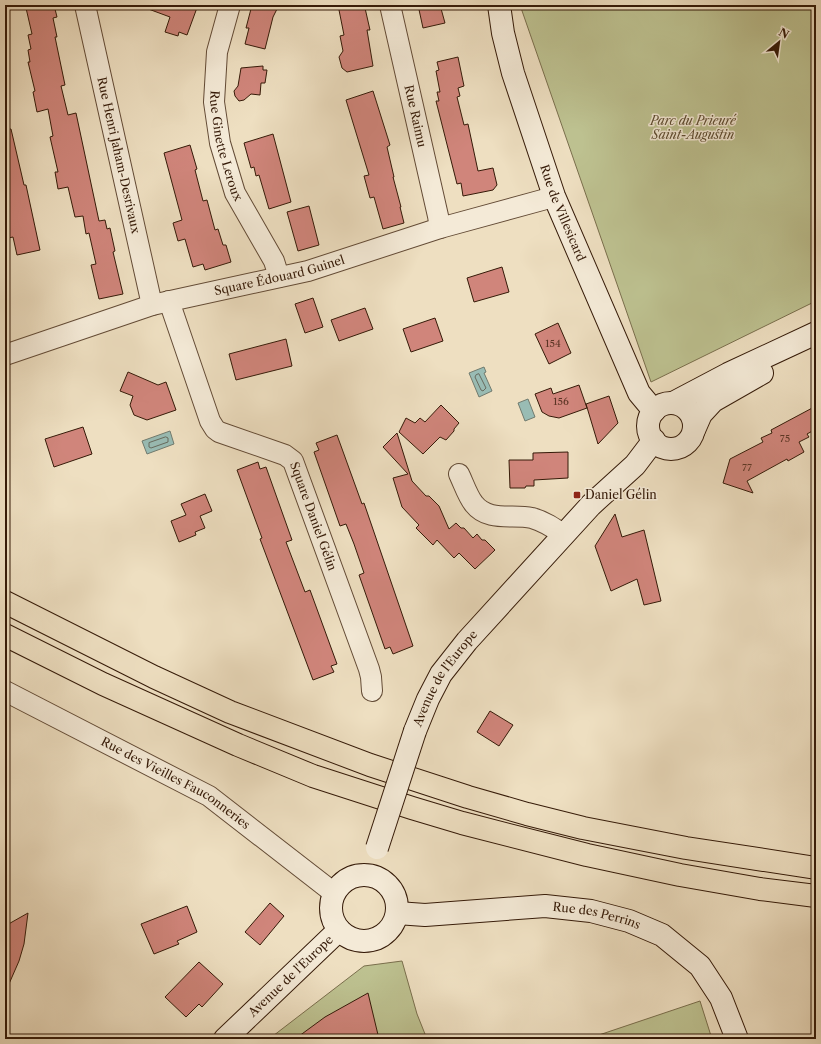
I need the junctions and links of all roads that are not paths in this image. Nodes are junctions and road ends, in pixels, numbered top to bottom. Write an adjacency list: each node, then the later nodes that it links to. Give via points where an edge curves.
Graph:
1 (85, 5): 8 (street, Rue Henri Jaham-Desrivaux)
2 (230, 5): 7 (street, Rue Ginette Leroux, via 217,52 214,102 220,143 235,193 274,261)
3 (390, 5): 6 (street, Rue Raimu)
4 (499, 5): 5 (street, Rue de Villesicard, via 513,73)
5 (554, 196): 6 (street, Square Édouard Guinel); 12 (street, Rue de Villesicard, via 639,393)
6 (440, 228): 7 (street, Square Édouard Guinel, via 308,271)
7 (279, 277): 8 (street, Square Édouard Guinel)
8 (161, 303): 11 (street, Square Édouard Guinel); 20 (street, Square Daniel Gélin, via 215,430 285,454 294,461 369,669)
9 (816, 333): 12 (street)
10 (816, 344): 13 (street, via 713,401 701,414)
11 (5, 354)
12 (664, 407): 13 (street, via 684,407 693,421); 14 (street, via 651,415 648,424)
13 (694, 430): 14 (street, via 686,443 678,448 662,447)
14 (654, 440): 16 (street, Avenue de l'Europe, via 635,465)
15 (459, 474): 16 (street, via 474,504 481,510 496,516 538,520)
16 (564, 535): 22 (street, Avenue de l'Europe, bridge, via 467,641 446,668 428,699 415,730 377,848)
17 (5, 602): 21 (highway, via 230,712 384,769 527,814 583,828 686,848)
18 (5, 635): 24 (highway, via 103,684 238,745 313,776 404,806 618,862 680,875)
19 (5, 691): 23 (street, Rue des Vieilles Fauconneries, via 209,796)
20 (372, 691)
21 (816, 868)
22 (374, 876): 23 (street, via 356,876 340,885); 25 (street, via 392,890)
23 (334, 893): 26 (street, via 331,912)
24 (816, 896)
25 (397, 913): 26 (street, via 394,923 379,938 358,941); 28 (street, Rue des Perrins, via 424,915 544,906 591,911 629,921 662,935 700,966 721,998)
26 (339, 930): 27 (street, Avenue de l'Europe)
27 (225, 1039)
28 (737, 1039)

